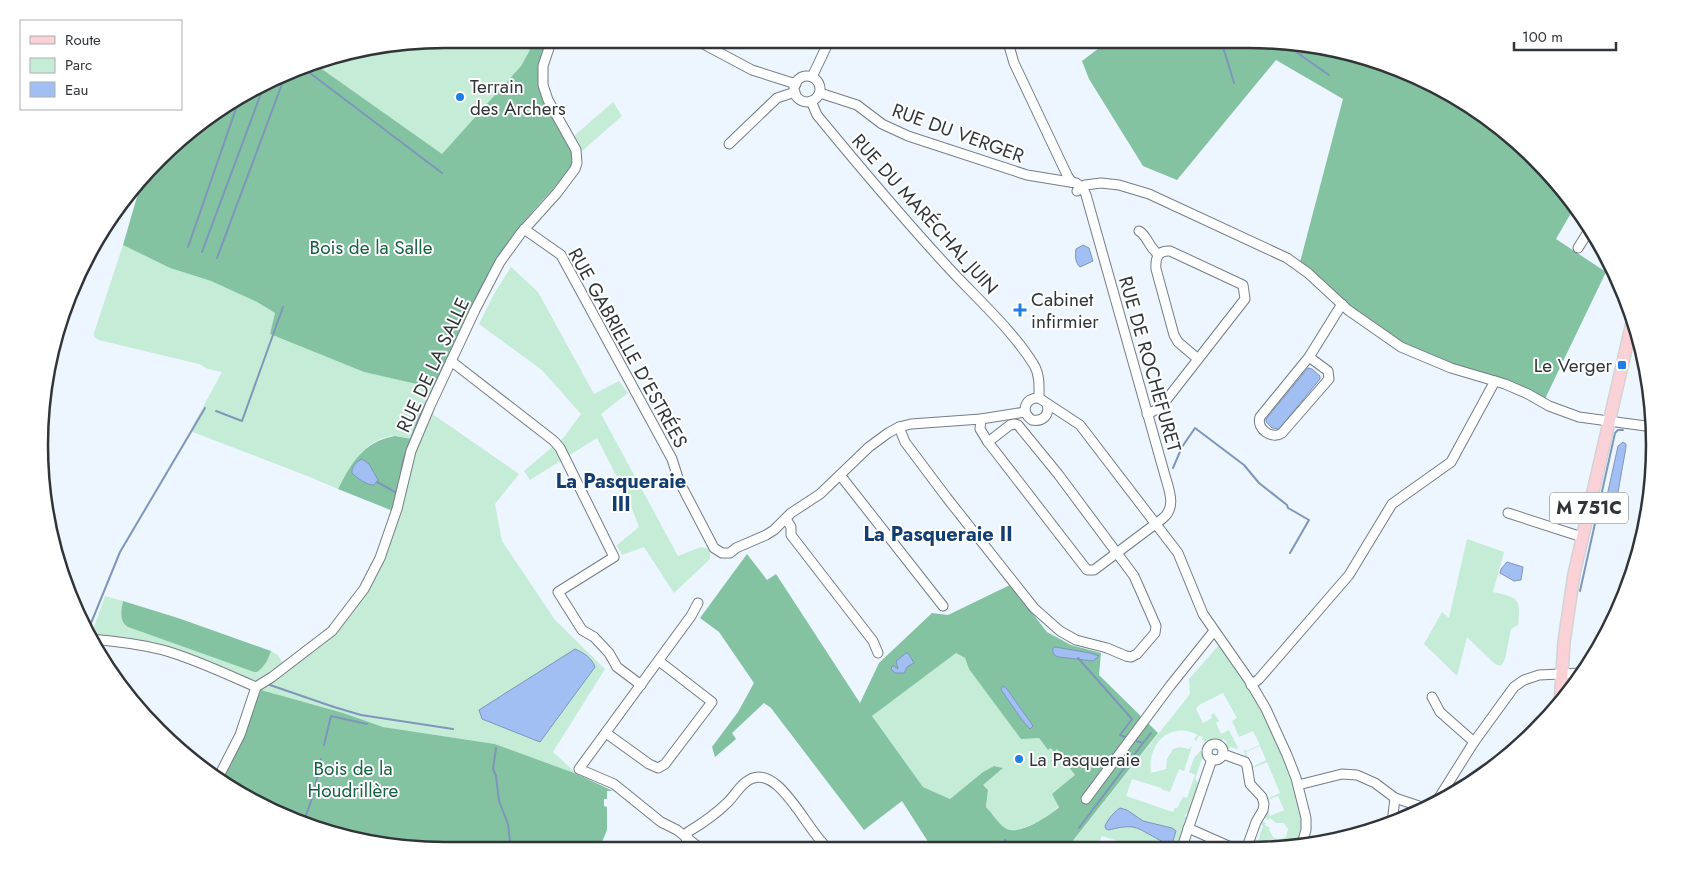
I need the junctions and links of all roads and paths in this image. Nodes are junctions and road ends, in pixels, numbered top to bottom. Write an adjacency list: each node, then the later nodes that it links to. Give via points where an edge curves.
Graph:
1 (549, 48): 14 (street, RUE DE LA SALLE, via 543,85 576,150 577,163 572,174)
2 (711, 48): 6 (street)
3 (826, 48): 5 (street)
4 (1010, 48): 10 (street)
5 (812, 77): 6 (street, via 803,77); 7 (street, via 820,85)
6 (795, 88): 8 (street, via 802,101); 9 (street, via 777,98)
7 (820, 93): 8 (street); 11 (street, RUE DU VERGER, via 857,105 882,124 908,136)
8 (811, 101): 25 (street, RUE DU MARÉCHAL JUIN, via 817,115 880,191 999,321 1034,366 1039,378)
9 (730, 144)
10 (1064, 169): 11 (street); 12 (street)
11 (1062, 182): 12 (street, RUE DU VERGER); 13 (street, RUE DU VERGER)
12 (1072, 182): 13 (street, RUE DU VERGER)
13 (1079, 188): 19 (street, RUE DU VERGER, via 1095,183 1113,184 1149,194 1287,258); 28 (street, RUE DE ROCHEFURET, via 1085,192)
14 (524, 229): 23 (street, RUE DE LA SALLE, via 500,262); 40 (street, RUE GABRIELLE D’ESTRÉES, via 561,255 672,459 679,481 714,548 722,553 730,552)
15 (1139, 231): 18 (street, via 1144,233 1152,250)
16 (1586, 234): 17 (street)
17 (1578, 248)
18 (1158, 254): 22 (street, via 1156,269 1174,335); 22 (street, via 1170,252 1243,285 1245,299)
19 (1342, 304): 21 (street); 24 (street, RUE DU VERGER, via 1401,347 1451,368)
20 (1630, 332): 32 (main road, M 751C)
21 (1309, 357): 21 (street, via 1259,419 1260,426 1272,436 1282,433 1329,379 1330,373)
22 (1198, 359): 28 (street, via 1160,408)
23 (450, 361): 52 (street, via 560,448 614,557 558,592 582,630 609,653 617,667); 54 (street, RUE DE LA SALLE, via 412,451 383,550 364,589 332,631)
24 (1495, 381): 32 (street, RUE DU VERGER, via 1564,412); 53 (street, via 1451,462 1392,504 1349,575)
25 (1039, 398): 26 (street); 27 (street, via 1029,401)
26 (1047, 404): 29 (street); 31 (street)
27 (1025, 412): 29 (street, via 1035,421); 30 (street)
28 (1148, 414): 39 (street, RUE DE ROCHEFURET, via 1172,502 1168,514)
29 (1046, 415): 31 (street)
30 (981, 419): 34 (street); 35 (street, via 980,429)
31 (1075, 421): 39 (street)
32 (1609, 421): 33 (street, RUE DU VERGER); 42 (main road, M 751C)
33 (1646, 426)
34 (899, 427): 36 (street, via 869,447); 43 (street, via 910,449 1040,614 1068,637 1135,656 1156,626 1137,581)
35 (988, 442): 43 (street, RUE DE ROCHEFURET, via 1085,568 1094,570); 43 (street, via 1010,425 1018,425)
36 (840, 475): 38 (street); 45 (street)
37 (1508, 512): 42 (street)
38 (786, 519): 40 (street); 41 (street)
39 (1156, 523): 43 (street, RUE DE ROCHEFURET); 46 (street, via 1178,553 1199,607)
40 (778, 527): 41 (street)
41 (791, 535): 48 (street, via 873,642)
42 (1582, 537): 50 (main road, M 751C, via 1567,610)
43 (1117, 553)
44 (698, 604): 49 (street)
45 (943, 606)
46 (1214, 631): 53 (street); 65 (street)
47 (99, 640): 54 (street, via 163,650)
48 (878, 653)
49 (659, 661): 52 (street); 57 (street, via 712,702 665,764 658,768)
50 (1562, 673): 51 (street); 55 (main road, M 751C); 58 (street, via 1539,674 1518,683)
51 (1574, 673)
52 (641, 685): 57 (street)
53 (1251, 685): 62 (street, via 1279,735)
54 (256, 687): 61 (street, via 240,735)
55 (1561, 690)
56 (1432, 697): 58 (street, via 1440,712)
57 (606, 732): 69 (street, via 579,769 614,784)
58 (1474, 742): 63 (street)
59 (1223, 754): 60 (street, via 1219,760); 60 (street, via 1219,745 1212,745 1207,752); 76 (street, via 1245,762 1250,784 1263,801 1263,810)
60 (1212, 760): 68 (street)
61 (221, 773)
62 (1298, 785): 64 (street, via 1342,774 1357,775); 70 (street, via 1306,824)
63 (1444, 790)
64 (1395, 798): 66 (street); 67 (street)
65 (1086, 799)
66 (1416, 805)
67 (1393, 814)
68 (1188, 828): 74 (street); 75 (street)
69 (686, 838): 71 (street); 72 (street); 73 (street, via 688,832 724,806 747,781 765,777 779,786)
70 (1303, 838)
71 (687, 842)
72 (692, 842)
73 (820, 842)
74 (1184, 842)
75 (1220, 842)
76 (1249, 842)

